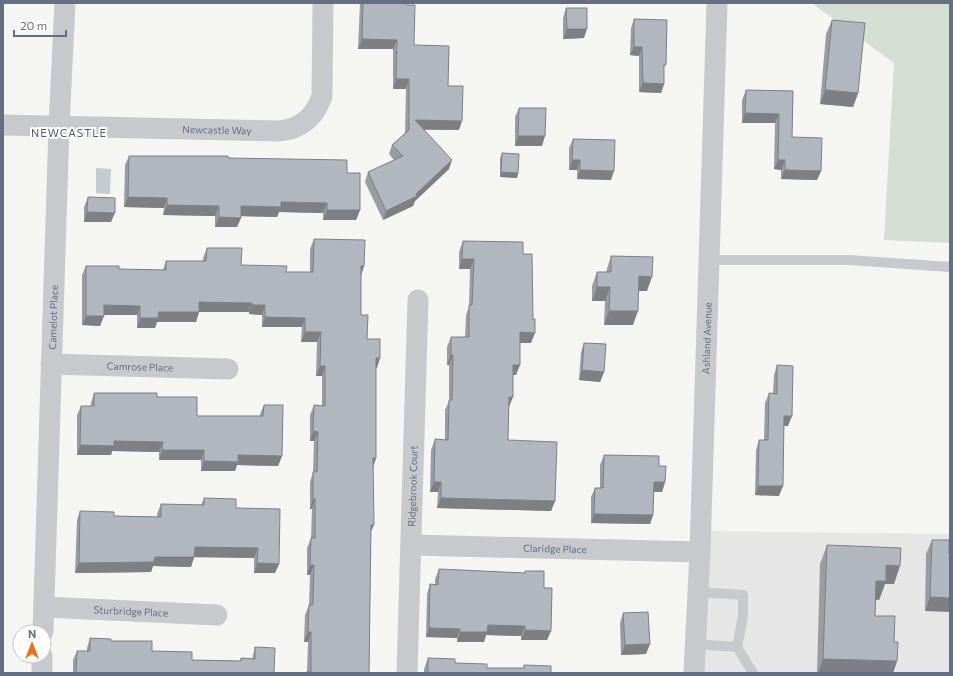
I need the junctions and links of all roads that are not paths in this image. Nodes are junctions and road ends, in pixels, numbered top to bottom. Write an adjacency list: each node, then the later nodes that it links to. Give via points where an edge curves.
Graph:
1 (65, 3): 5 (street, Camelot Place)
2 (323, 3): 5 (street, Newcastle Way, via 322,96 309,119 298,127 279,131)
3 (717, 3): 6 (street, Ashland Avenue)
4 (3, 125): 5 (street, Newcastle Way)
5 (59, 126): 9 (street, Camelot Place)
6 (709, 260): 7 (lane, via 849,260); 12 (street, Ashland Avenue)
7 (950, 267)
8 (418, 300): 11 (street, Ridgebrook Court)
9 (51, 364): 10 (street, Camrose Place); 14 (street, Camelot Place)
10 (228, 369)
11 (411, 545): 12 (street, Claridge Place); 19 (street, Ridgebrook Court)
12 (700, 552): 13 (street, Ashland Avenue)
13 (698, 592): 17 (street, Ashland Avenue); 18 (lane, via 743,595 743,616)
14 (44, 607): 15 (street, Sturbridge Place); 16 (street, Camelot Place)
15 (217, 615)
16 (43, 624)
17 (695, 644): 18 (lane); 20 (street, Ashland Avenue)
18 (737, 647): 21 (lane)
19 (407, 673)
20 (694, 673)
21 (753, 673)

